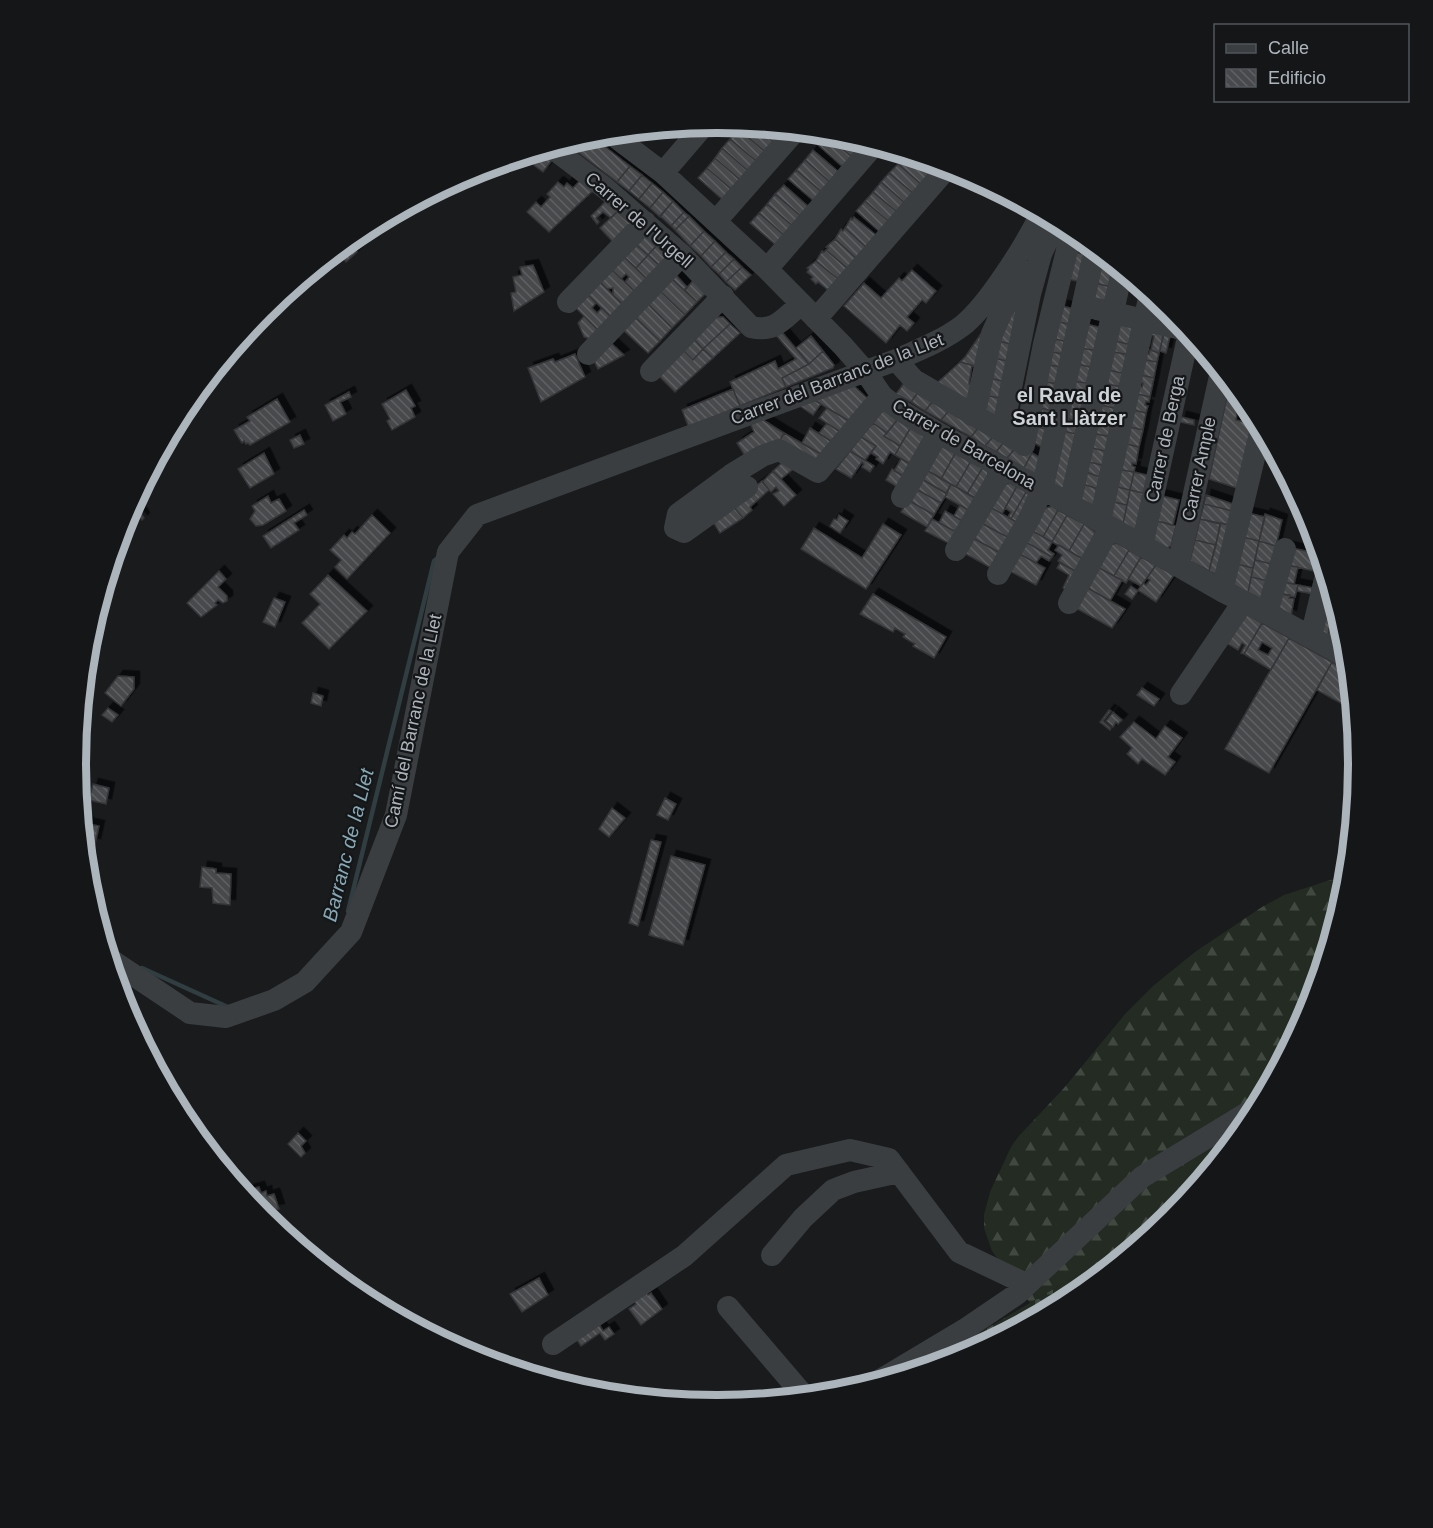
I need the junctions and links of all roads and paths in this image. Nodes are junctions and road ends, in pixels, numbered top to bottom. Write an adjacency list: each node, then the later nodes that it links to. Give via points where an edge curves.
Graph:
1 (697, 133): 6 (street)
2 (790, 137): 8 (street)
3 (622, 140): 6 (street, Carrer de Barcelona)
4 (868, 152): 16 (street)
5 (560, 153): 10 (street, Carrer de l'Urgell)
6 (663, 173): 8 (street, Carrer de Barcelona)
7 (937, 173): 24 (street, Carrer de l'Urgell)
8 (716, 221): 16 (street, Carrer de Barcelona)
9 (1037, 221): 30 (street, Carrer del Barranc de la Llet, via 1011,265 964,325 946,338)
10 (645, 222): 14 (street, Carrer de l'Urgell); 21 (street)
11 (1052, 230): 13 (street)
12 (1069, 241): 20 (street)
13 (1041, 254): 18 (street); 35 (street, via 1002,311 992,334)
14 (682, 255): 19 (street, Carrer de l'Urgell); 29 (street)
15 (1093, 257): 23 (street)
16 (767, 269): 24 (street, Carrer de Barcelona)
17 (1120, 279): 25 (street)
18 (1030, 294): 20 (street); 36 (street)
19 (723, 296): 24 (street, Carrer de l'Urgell, via 751,327 763,330); 31 (street)
20 (1055, 299): 23 (street); 39 (street)
21 (568, 302)
22 (1148, 304): 26 (street)
23 (1082, 305): 25 (street); 41 (street)
24 (809, 311): 32 (street, Carrer de Barcelona)
25 (1112, 312): 26 (street); 46 (street)
26 (1144, 320): 27 (street); 47 (street)
27 (1172, 328)
28 (1185, 342): 48 (street, Carrer de Berga)
29 (588, 354)
30 (896, 360): 32 (street, Carrer del Barranc de la Llet); 35 (street, via 914,380)
31 (651, 370)
32 (865, 371): 34 (street, Carrer de Barcelona); 40 (street, Carrer del Barranc de la Llet)
33 (1219, 382): 51 (street, Carrer Ample)
34 (882, 396): 37 (street, Carrer de Barcelona); 43 (street, via 818,472 779,450 762,456 678,514 675,528 684,532)
35 (972, 415): 36 (street)
36 (1002, 432): 39 (street)
37 (938, 433): 42 (street, Carrer de Barcelona); 45 (street)
38 (1259, 441): 54 (street)
39 (1024, 445): 41 (street)
40 (648, 451): 61 (street, Camí del Barranc de la Llet, via 477,515 448,552 396,815 351,932 305,982 274,1000 226,1017 190,1013)
41 (1050, 459): 44 (street)
42 (1003, 469): 44 (street, Carrer de Barcelona); 50 (street)
43 (747, 487)
44 (1042, 490): 46 (street, Carrer de Barcelona); 52 (street)
45 (902, 497)
46 (1070, 504): 47 (street, Carrer de Barcelona)
47 (1105, 524): 48 (street, Carrer de Barcelona); 56 (street)
48 (1142, 546): 51 (street, Carrer de Barcelona)
49 (1285, 549): 57 (street)
50 (956, 550)
51 (1178, 566): 54 (street, Carrer de Barcelona)
52 (998, 574)
53 (1323, 589): 58 (street)
54 (1222, 591): 55 (street, Carrer de Barcelona)
55 (1244, 601): 57 (street, Carrer de Barcelona); 60 (street)
56 (1069, 603)
57 (1267, 613): 58 (street, Carrer de Barcelona)
58 (1311, 637): 59 (street, Carrer de Barcelona)
59 (1337, 651)
60 (1181, 694)
61 (118, 965)
62 (1239, 1118): 65 (street, via 1142,1177)
63 (899, 1172): 64 (street, via 833,1190); 65 (street, via 959,1252); 67 (street, via 889,1159 850,1150 786,1166 684,1256)
64 (772, 1255)
65 (1026, 1284): 68 (street, via 964,1330)
66 (728, 1307): 69 (street)
67 (553, 1344)
68 (903, 1367)
69 (800, 1390)

